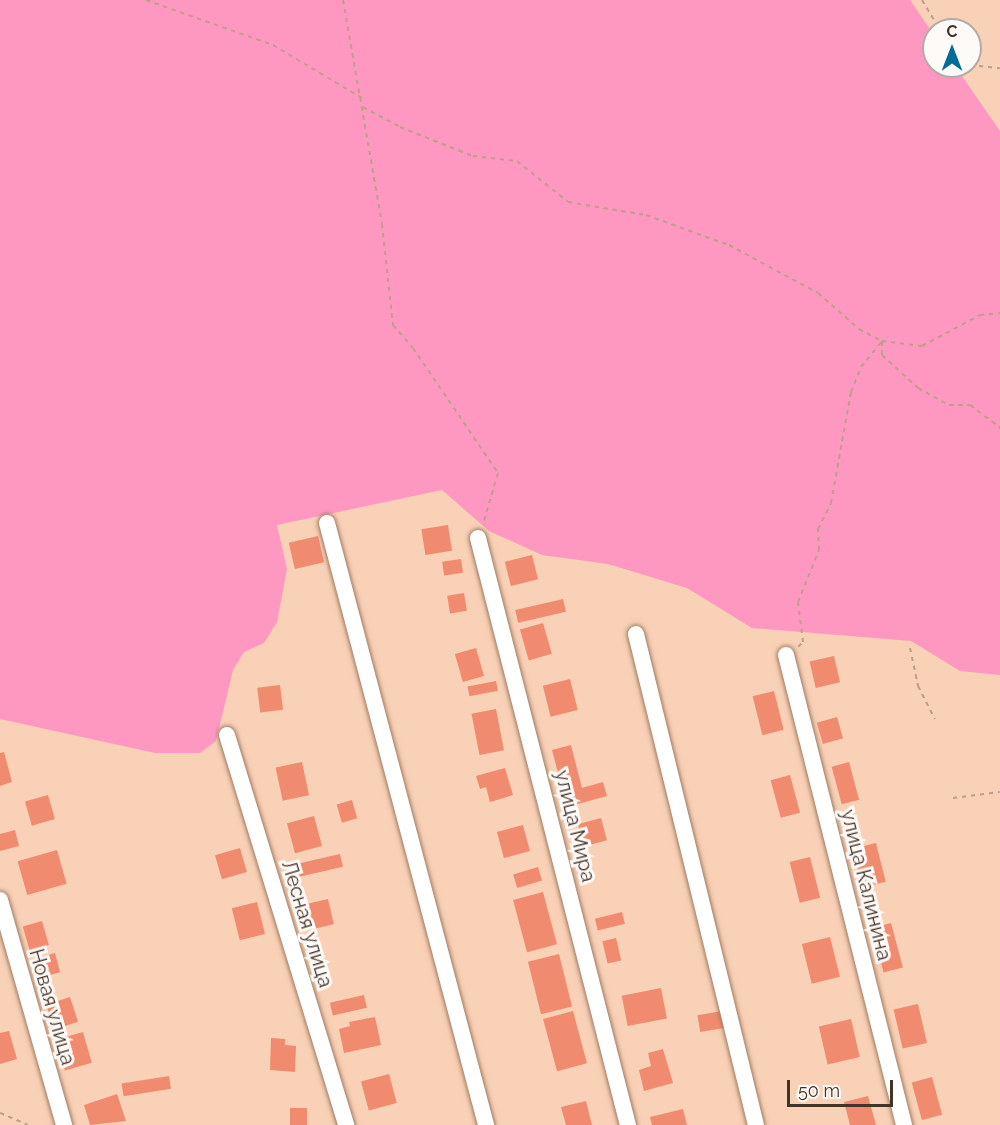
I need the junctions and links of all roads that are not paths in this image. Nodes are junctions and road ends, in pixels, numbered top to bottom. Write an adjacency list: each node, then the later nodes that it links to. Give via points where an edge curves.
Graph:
1 (327, 523): 9 (street)
2 (478, 538): 10 (street, улица Мира)
3 (636, 634): 11 (street)
4 (786, 655): 12 (street, улица Калинина)
5 (227, 735): 8 (street, Лесная улица)
6 (0, 900): 7 (street, Новая улица)
7 (64, 1125)
8 (346, 1125)
9 (486, 1125)
10 (628, 1125)
11 (756, 1125)
12 (904, 1125)

